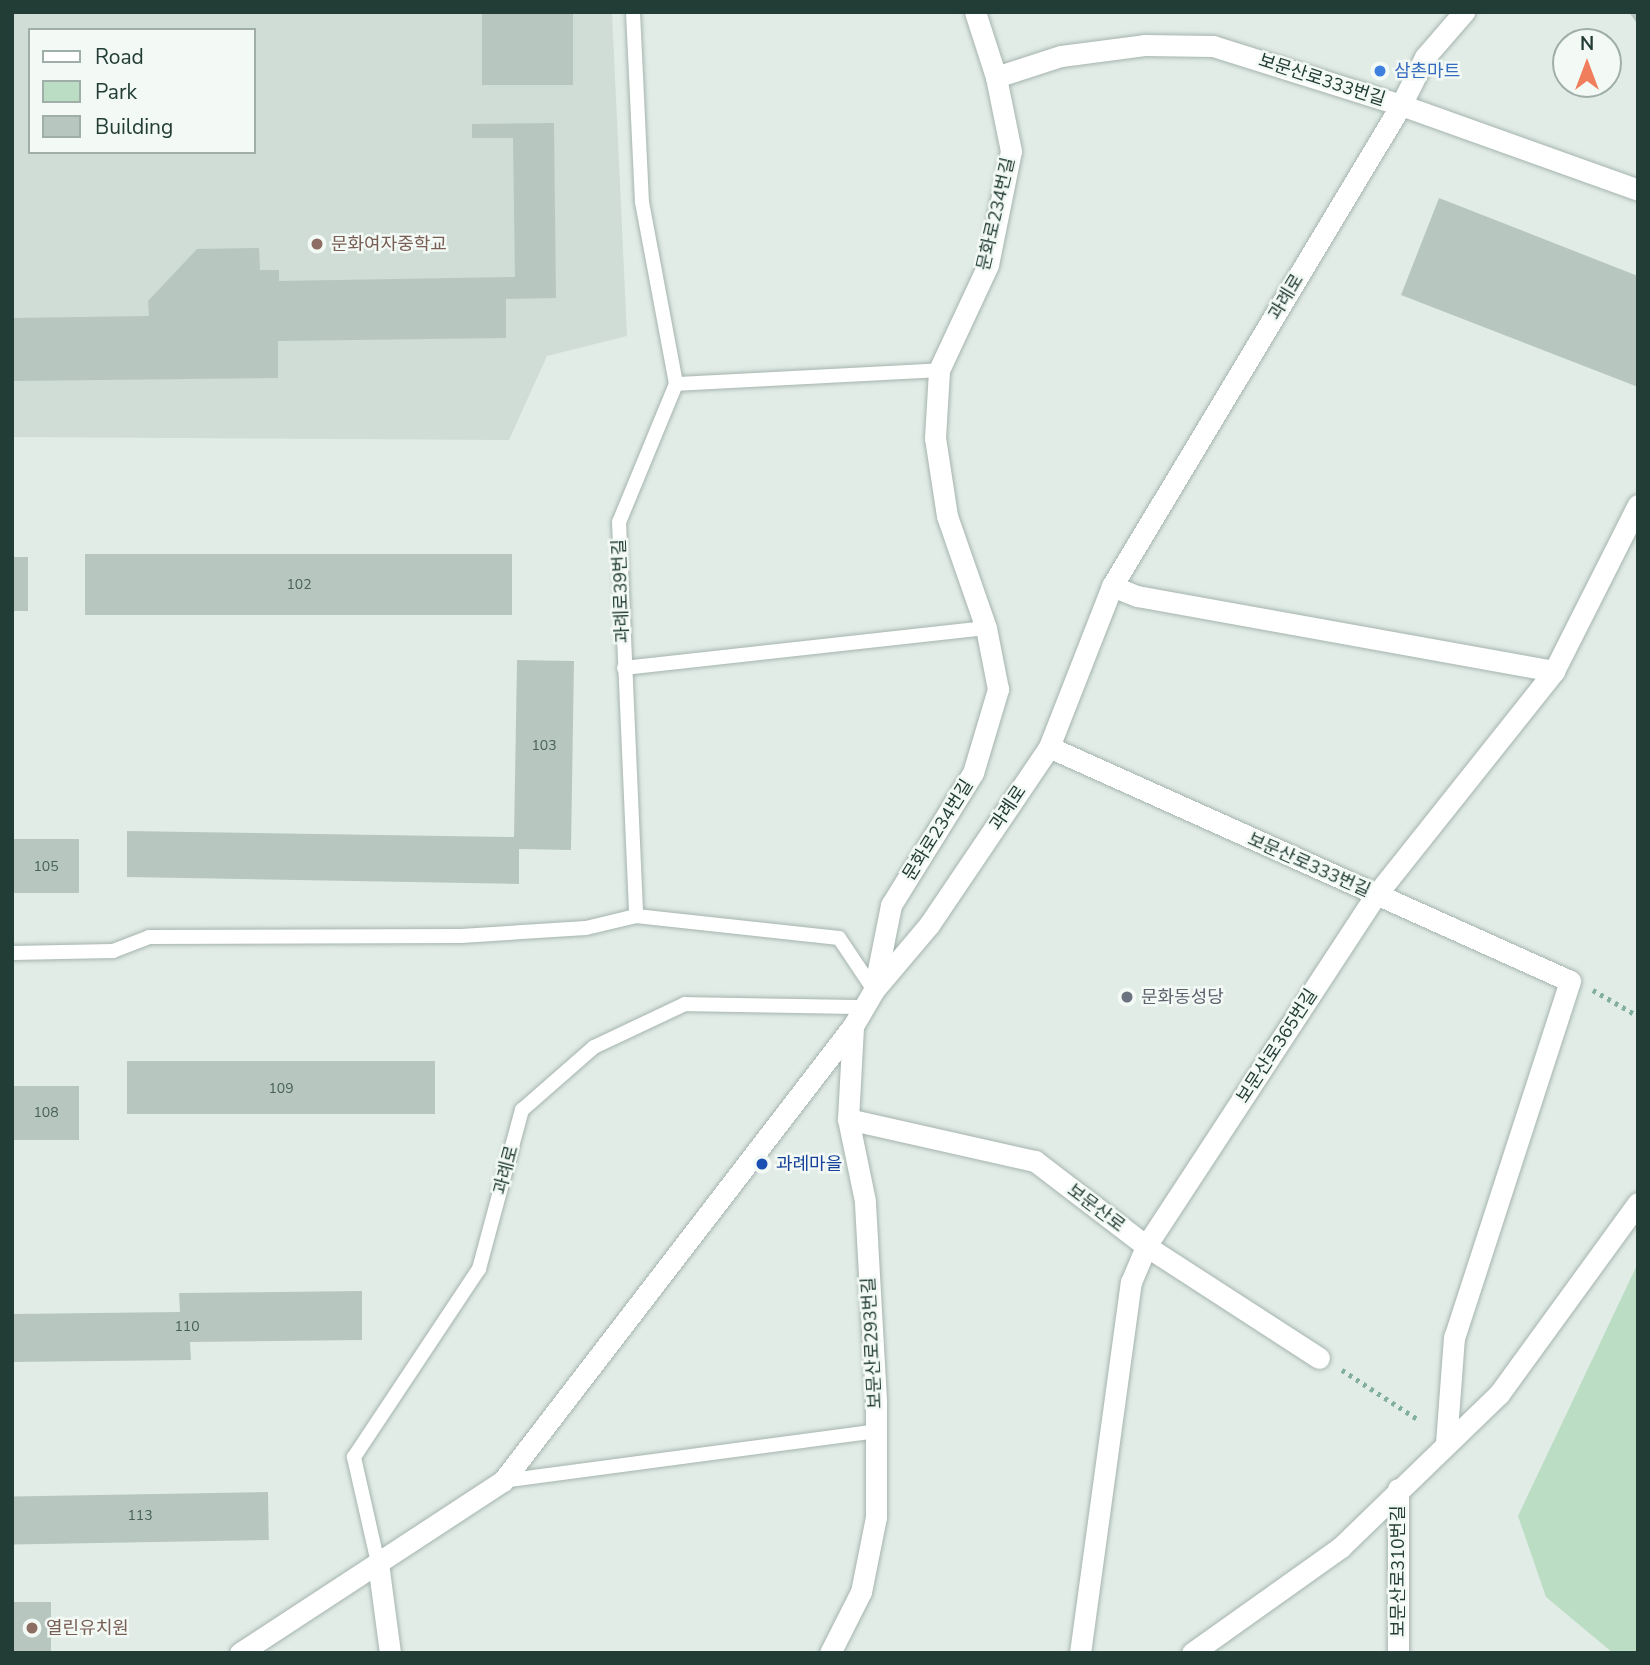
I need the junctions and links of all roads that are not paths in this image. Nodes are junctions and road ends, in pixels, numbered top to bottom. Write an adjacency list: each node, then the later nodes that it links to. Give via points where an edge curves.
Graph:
1 (633, 12): 8 (lane, via 642,202)
2 (975, 12): 4 (street, 문화로234번길)
3 (1464, 12): 5 (street, 과례로, via 1425,57)
4 (996, 77): 5 (street, 보문산로333번길, via 1061,56 1144,45 1213,46); 7 (street, 문화로234번길, via 1011,151 988,265)
5 (1401, 106): 6 (street, 보문산로333번길); 10 (street, 과례로)
6 (1638, 190)
7 (939, 370): 8 (lane); 11 (street, 문화로234번길, via 935,438 947,516)
8 (676, 384): 12 (lane, 과례로39번길, via 619,522)
9 (1638, 505): 13 (street, 보문산로365번길)
10 (1112, 586): 13 (street, via 1137,596); 14 (street, 과례로)
11 (986, 628): 12 (lane); 18 (street, 문화로234번길, via 998,689 973,774 891,905)
12 (624, 668): 16 (lane, 과례로39번길)
13 (1554, 671): 15 (street, 보문산로365번길)
14 (1049, 747): 15 (street, 보문산로333번길); 18 (street, 과례로, via 929,925)
15 (1376, 895): 21 (street, 보문산로365번길); 24 (street, 보문산로333번길, via 1570,981 1454,1337)
16 (636, 916): 17 (lane, via 586,928 461,936 149,937 113,951); 18 (lane, via 839,937)
17 (12, 953)
18 (864, 1008): 19 (street, 보문산로293번길); 25 (street, 과례로); 27 (lane, 과례로, via 685,1004 594,1047 522,1110 479,1269 354,1457)
19 (848, 1119): 21 (street, 보문산로, via 1035,1161); 23 (street, 보문산로293번길, via 865,1201)
20 (1638, 1203): 24 (street, via 1499,1394)
21 (1146, 1246): 22 (street, 보문산로); 31 (street, 보문산로365번길, via 1131,1282)
22 (1328, 1362)
23 (876, 1431): 25 (lane, 과례로); 30 (street, 보문산로293번길, via 876,1517 863,1580)
24 (1446, 1443): 26 (street)
25 (503, 1481): 27 (street, 과례로)
26 (1398, 1489): 32 (street, via 1340,1547); 33 (street, 보문산로310번길)
27 (378, 1563): 28 (street, 과례로); 29 (street)
28 (240, 1653)
29 (390, 1653)
30 (830, 1653)
31 (1080, 1653)
32 (1192, 1653)
33 (1398, 1653)

